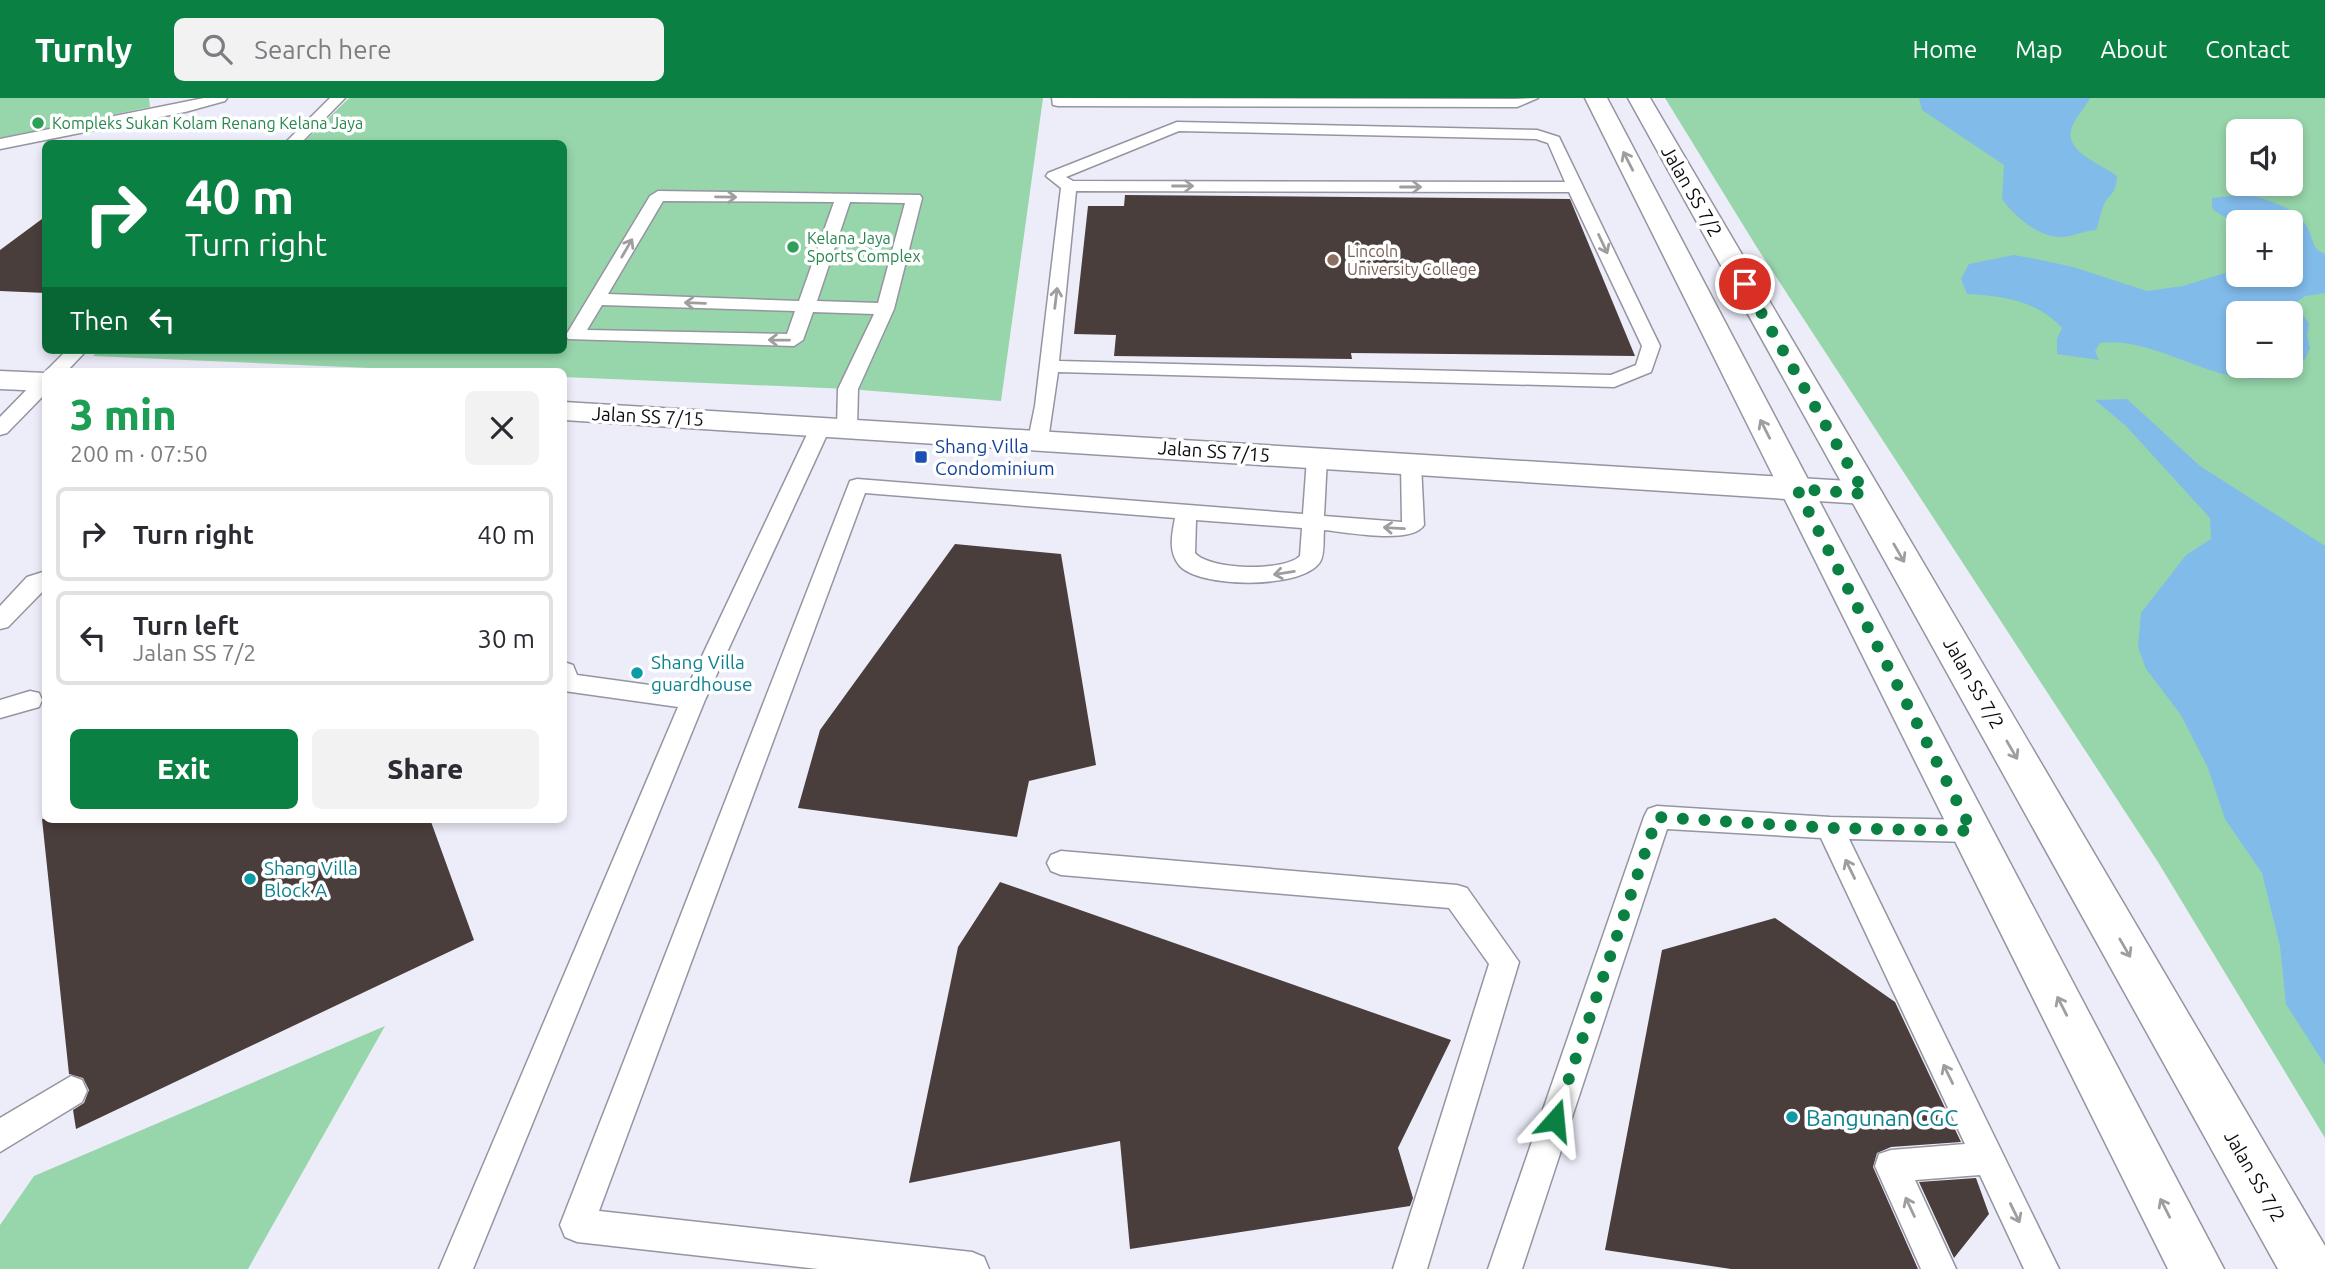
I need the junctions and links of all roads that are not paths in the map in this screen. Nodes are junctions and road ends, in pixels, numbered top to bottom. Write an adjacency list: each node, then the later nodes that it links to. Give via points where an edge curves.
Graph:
1 (220, 98): 8 (lane)
2 (338, 98): 7 (lane)
3 (1059, 98): 4 (lane, via 1058,102 1517,103)
4 (1531, 98)
5 (1596, 98): 27 (street, one-way to 5)
6 (1639, 98): 28 (street, Jalan SS 7/2)
7 (295, 140)
8 (0, 144)
9 (1069, 186): 10 (lane, one-way to 10); 10 (lane, via 1054,176 1177,126 1537,135 1554,140); 16 (lane, one-way to 9)
10 (1575, 187): 16 (lane, one-way to 16, via 1651,346 1644,368 1614,381)
11 (844, 197): 12 (lane, one-way to 11, via 657,196); 13 (lane); 14 (lane, via 914,198)
12 (597, 299): 13 (lane, one-way to 12); 13 (lane, one-way to 12, via 794,340 575,335)
13 (807, 307): 14 (lane)
14 (885, 309): 22 (lane)
15 (74, 354): 17 (lane)
16 (1048, 366): 24 (lane)
17 (59, 368)
18 (42, 379): 19 (street)
19 (0, 380)
20 (42, 385): 23 (lane)
21 (567, 411): 22 (street, Jalan SS 7/15)
22 (834, 427): 24 (street, Jalan SS 7/15); 35 (lane)
23 (0, 429)
24 (1038, 440): 25 (street, Jalan SS 7/15)
25 (1317, 458): 26 (street, Jalan SS 7/15); 30 (lane)
26 (1411, 464): 27 (street, Jalan SS 7/15); 30 (lane, one-way to 30, via 1413,525 1409,528)
27 (1797, 489): 28 (street, Jalan SS 7/15); 38 (street)
28 (1865, 494): 50 (street, Jalan SS 7/2, one-way to 50)
29 (1187, 512): 30 (lane); 30 (lane, one-way to 29, via 1311,558 1300,569 1281,575 1214,570 1193,566 1183,555); 44 (lane, via 857,486 577,1225)
30 (1314, 522)
31 (42, 581): 32 (lane)
32 (0, 621)
33 (567, 683): 35 (lane)
34 (30, 700): 36 (lane)
35 (693, 700): 43 (lane)
36 (0, 709)
37 (1830, 828): 38 (lane); 42 (lane, one-way to 37); 46 (lane, via 1657,817)
38 (1972, 831): 49 (street, one-way to 38)
39 (1061, 863): 45 (lane, via 1457,897 1504,962)
40 (71, 1091): 41 (lane)
41 (0, 1136)
42 (1988, 1158): 47 (lane, one-way to 42, via 1891,1166); 48 (lane, one-way to 48)
43 (456, 1269)
44 (972, 1269)
45 (1410, 1269)
46 (1504, 1269)
47 (1939, 1269)
48 (2042, 1269)
49 (2197, 1269)
50 (2308, 1269)

